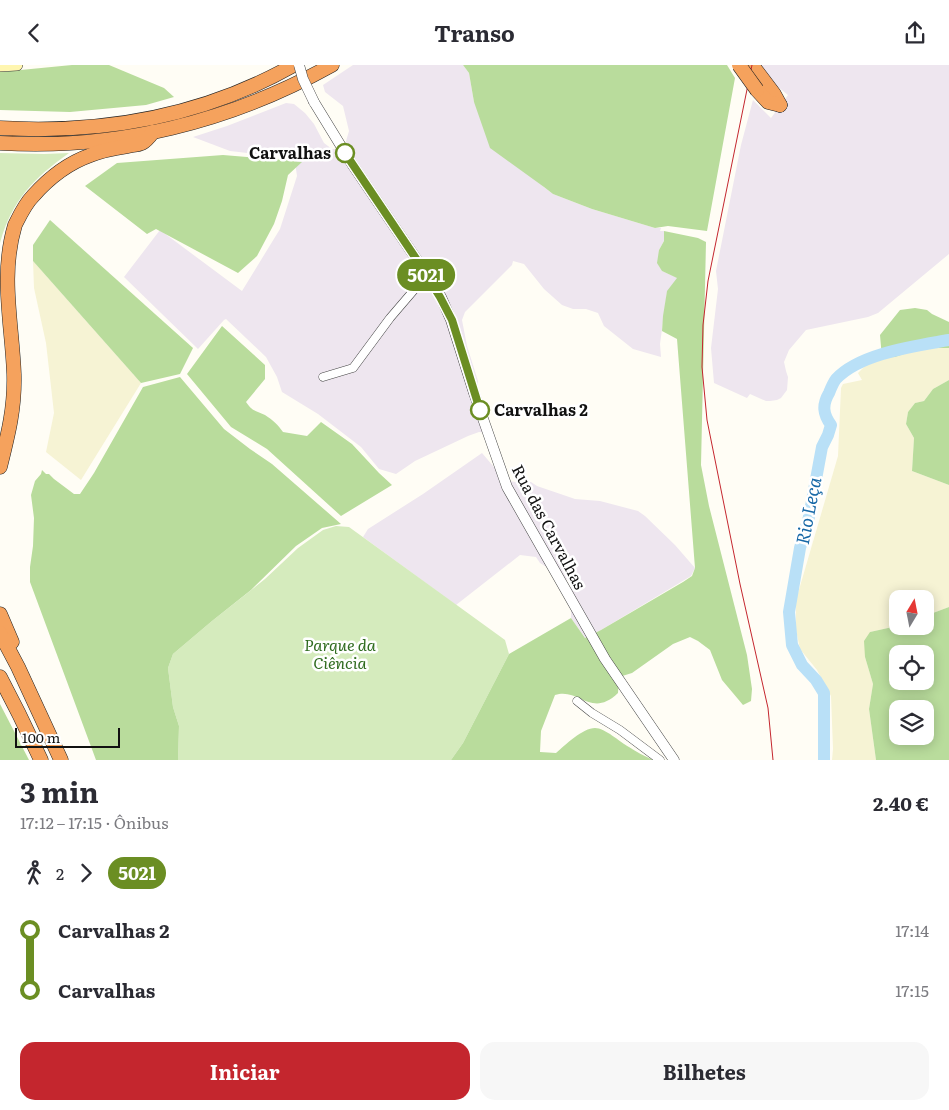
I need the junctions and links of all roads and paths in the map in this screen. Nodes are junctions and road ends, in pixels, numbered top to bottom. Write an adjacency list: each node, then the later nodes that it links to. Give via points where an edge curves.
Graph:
1 (17, 65): 6 (main road)
2 (294, 65): 8 (highway, via 215,101 157,117 76,129)
3 (299, 65): 11 (street, Rua das Carvalhas, bridge, via 314,103)
4 (332, 65): 9 (highway, via 242,107)
5 (739, 65): 7 (highway, bridge, via 768,102 780,105)
6 (0, 66)
7 (755, 68)
8 (0, 128)
9 (153, 132): 10 (highway, via 112,140); 13 (highway, via 144,143 90,155 47,181 30,198 10,235 3,287 14,397)
10 (0, 143)
11 (426, 276): 12 (street, via 352,368); 22 (street, Rua das Carvalhas, via 452,320 507,487 605,659)
12 (323, 377)
13 (0, 467)
14 (0, 614): 16 (highway, via 13,644)
15 (0, 633): 16 (highway)
16 (18, 667): 20 (highway)
17 (0, 677): 19 (highway)
18 (577, 701): 21 (street)
19 (41, 760)
20 (61, 760)
21 (660, 760)
22 (674, 760)

